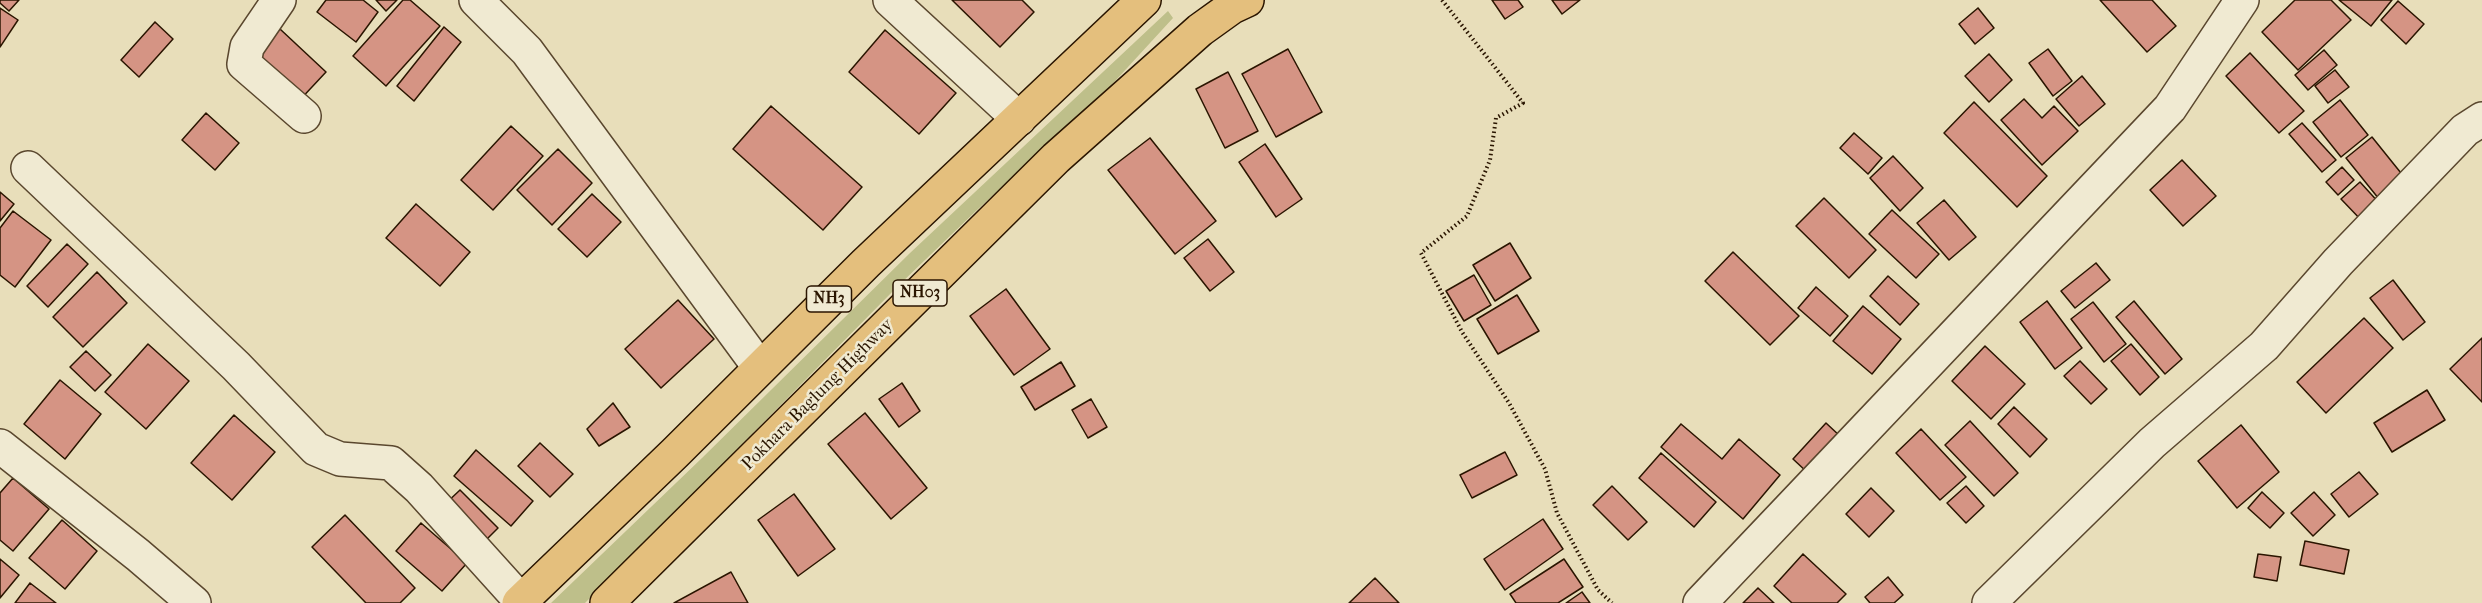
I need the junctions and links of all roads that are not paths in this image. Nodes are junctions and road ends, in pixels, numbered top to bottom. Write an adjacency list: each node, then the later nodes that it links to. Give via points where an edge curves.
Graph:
1 (279, 0): 7 (street, via 247,46 244,64)
2 (476, 0): 11 (street, via 527,51)
3 (890, 0): 8 (street)
4 (1144, 0): 8 (highway, NH3)
5 (1247, 0): 15 (highway, Pokhara Baglung Highway / NH03, via 1200,30 1065,150)
6 (2242, 0): 16 (street, via 2170,108)
7 (304, 116)
8 (1019, 119): 11 (highway, NH3)
9 (2482, 119): 17 (street, via 2465,130 2338,262 2264,346 2152,443)
10 (28, 168): 13 (street, via 236,366 316,448 340,459 392,463)
11 (760, 368): 13 (highway, NH3)
12 (0, 446): 14 (street)
13 (520, 602)
14 (194, 603)
15 (607, 603)
16 (1700, 603)
17 (1989, 603)

